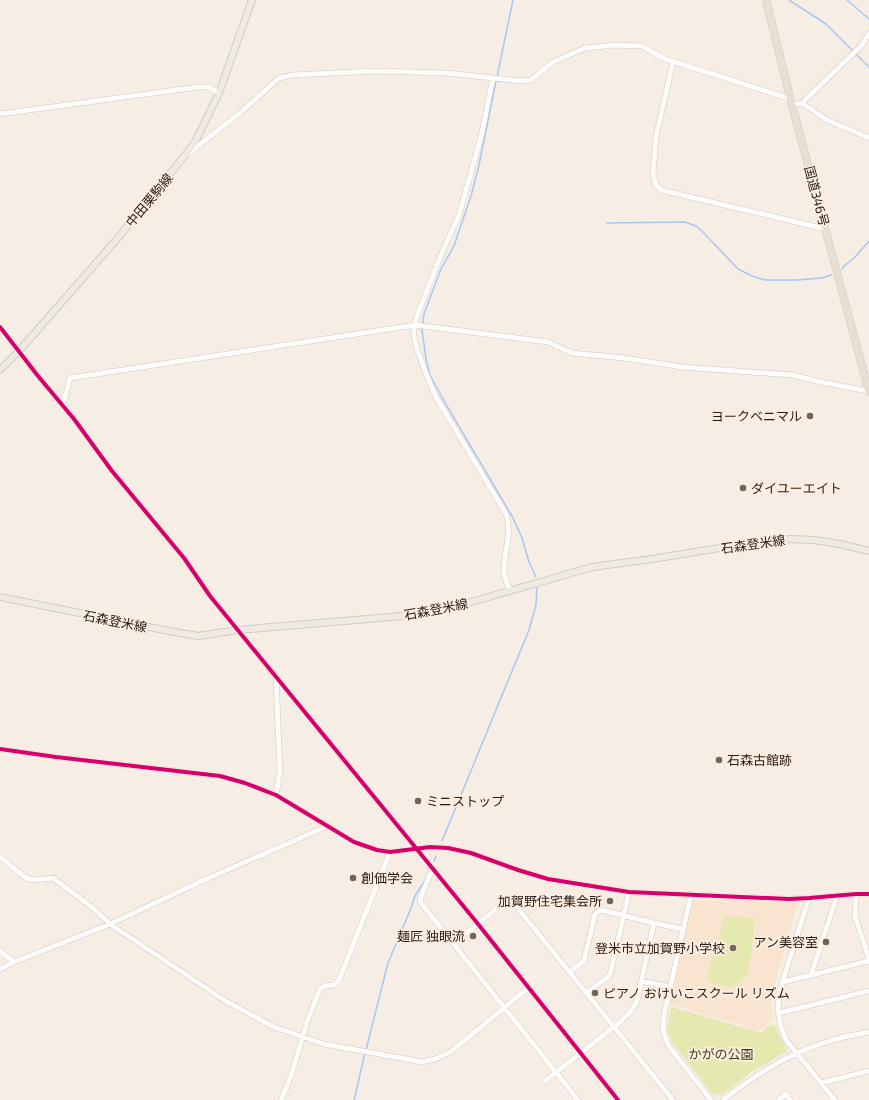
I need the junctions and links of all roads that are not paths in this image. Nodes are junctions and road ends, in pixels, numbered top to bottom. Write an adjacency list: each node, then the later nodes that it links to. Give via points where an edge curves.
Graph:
1 (252, 0): 6 (main road, 中田栗駒線)
2 (766, 0): 7 (highway, 国道346号)
3 (869, 34): 8 (street, via 861,46)
4 (673, 62): 5 (street, via 642,46 595,46 584,48 553,62 531,80); 7 (street); 12 (street, via 656,137 653,174 656,185 661,190)
5 (493, 78): 11 (street, via 446,73 374,71 279,78); 13 (street, via 481,137 459,214 417,316)
6 (219, 93): 9 (street, via 209,88 198,87); 11 (main road, 中田栗駒線)
7 (792, 102): 8 (street); 12 (highway, 国道346号)
8 (802, 103): 10 (street, via 827,120)
9 (0, 114)
10 (869, 138)
11 (186, 156): 15 (main road, 中田栗駒線)
12 (826, 229): 17 (highway, 国道346号)
13 (417, 325): 17 (street, via 548,342 572,353 682,366 793,375); 18 (street, via 70,378); 20 (street, via 414,336 417,349 436,397 506,514 509,525 504,575)
14 (0, 327): 15 (street)
15 (19, 351): 16 (main road, 中田栗駒線); 18 (street)
16 (0, 370)
17 (869, 391)
18 (63, 405): 22 (street)
19 (869, 551): 20 (main road, 石森登米線, via 808,540 756,542 592,567)
20 (510, 591): 22 (main road, 石森登米線, via 440,611)
21 (0, 596): 22 (main road, 石森登米線, via 198,636)
22 (238, 630): 23 (street)
23 (276, 677): 25 (street, via 280,771); 27 (street)
24 (0, 749): 25 (street, via 220,776)
25 (276, 795): 26 (street)
26 (328, 826): 28 (street, via 361,845); 39 (street)
27 (415, 848): 28 (street); 30 (street); 31 (street, via 448,848 548,879)
28 (390, 852): 59 (street, via 338,980 334,985 320,989)
29 (0, 857): 39 (street, via 26,878 54,878)
30 (432, 870): 40 (street); 42 (street, via 420,899 421,903)
31 (629, 892): 34 (street); 37 (street)
32 (856, 894): 33 (street); 35 (street); 44 (street, via 855,916)
33 (869, 894)
34 (691, 895): 36 (street); 41 (street)
35 (837, 896): 36 (street); 48 (street)
36 (809, 898): 50 (street)
37 (623, 916): 38 (street); 47 (street, via 601,910 595,914 584,961); 54 (street, via 610,975)
38 (654, 923): 41 (street); 49 (street)
39 (110, 924): 45 (street); 59 (street, via 224,1000 274,1028)
40 (478, 924): 42 (street); 47 (street, via 506,901 512,901); 52 (street)
41 (683, 929): 51 (street)
42 (453, 944): 55 (street)
43 (0, 951): 45 (street)
44 (869, 960): 48 (street)
45 (14, 962): 46 (street)
46 (0, 969)
47 (570, 972): 54 (street)
48 (811, 975): 50 (street)
49 (641, 981): 51 (street); 57 (street, via 634,1007)
50 (783, 982): 56 (street, via 778,1003)
51 (670, 987): 70 (street, via 663,1020 666,1040)
52 (528, 988): 55 (street); 60 (street)
53 (869, 991): 56 (street)
54 (587, 993): 57 (street)
55 (505, 1008): 59 (street, via 452,1051 422,1062 324,1044); 63 (street)
56 (779, 1013): 61 (street, via 783,1033)
57 (614, 1026): 60 (street); 69 (street)
58 (869, 1032): 61 (street, via 829,1041)
59 (303, 1037): 66 (street)
60 (580, 1053): 63 (street); 68 (street)
61 (796, 1053): 65 (street); 71 (street, via 755,1076)
62 (869, 1071): 65 (street)
63 (556, 1072): 64 (street); 67 (street)
64 (545, 1081)
65 (821, 1084): 74 (street)
66 (281, 1100)
67 (578, 1100)
68 (618, 1100)
69 (673, 1100)
70 (711, 1100)
71 (723, 1100)
72 (779, 1100): 73 (street, via 786,1094)
73 (790, 1100)
74 (835, 1100)

